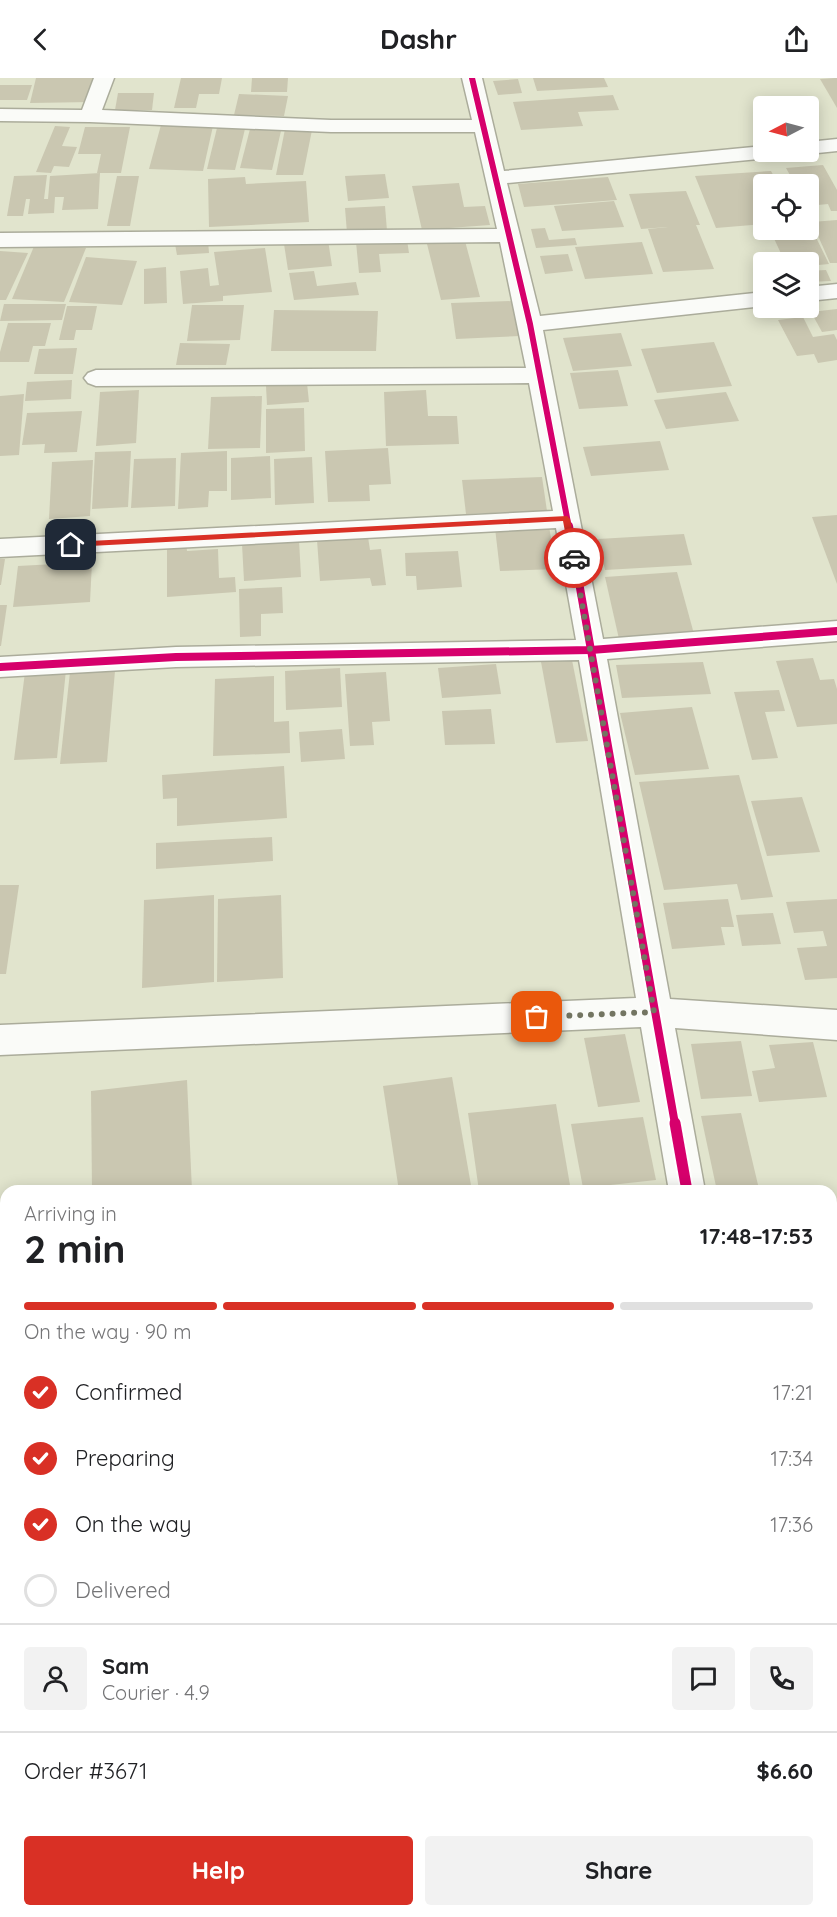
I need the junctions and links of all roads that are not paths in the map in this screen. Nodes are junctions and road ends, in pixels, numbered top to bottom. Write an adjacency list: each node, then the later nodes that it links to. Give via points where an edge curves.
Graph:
1 (104, 78): 4 (street)
2 (472, 78): 5 (street)
3 (0, 115): 4 (street)
4 (90, 116): 5 (street, via 331,126)
5 (484, 126): 9 (street)
6 (837, 145): 7 (street)
7 (819, 147)
8 (753, 154): 9 (street)
9 (496, 178): 10 (street)
10 (510, 236): 11 (street); 15 (street)
11 (0, 240)
12 (837, 291): 13 (street)
13 (819, 293)
14 (753, 300): 15 (street)
15 (531, 324): 16 (street)
16 (539, 375): 17 (street); 18 (street)
17 (96, 378)
18 (567, 519): 19 (street); 21 (street)
19 (0, 548)
20 (837, 631): 21 (street)
21 (591, 650): 22 (street, via 176,657); 23 (street)
22 (0, 667)
23 (654, 1012): 24 (street); 25 (street); 26 (street)
24 (837, 1025)
25 (0, 1040)
26 (686, 1185)

